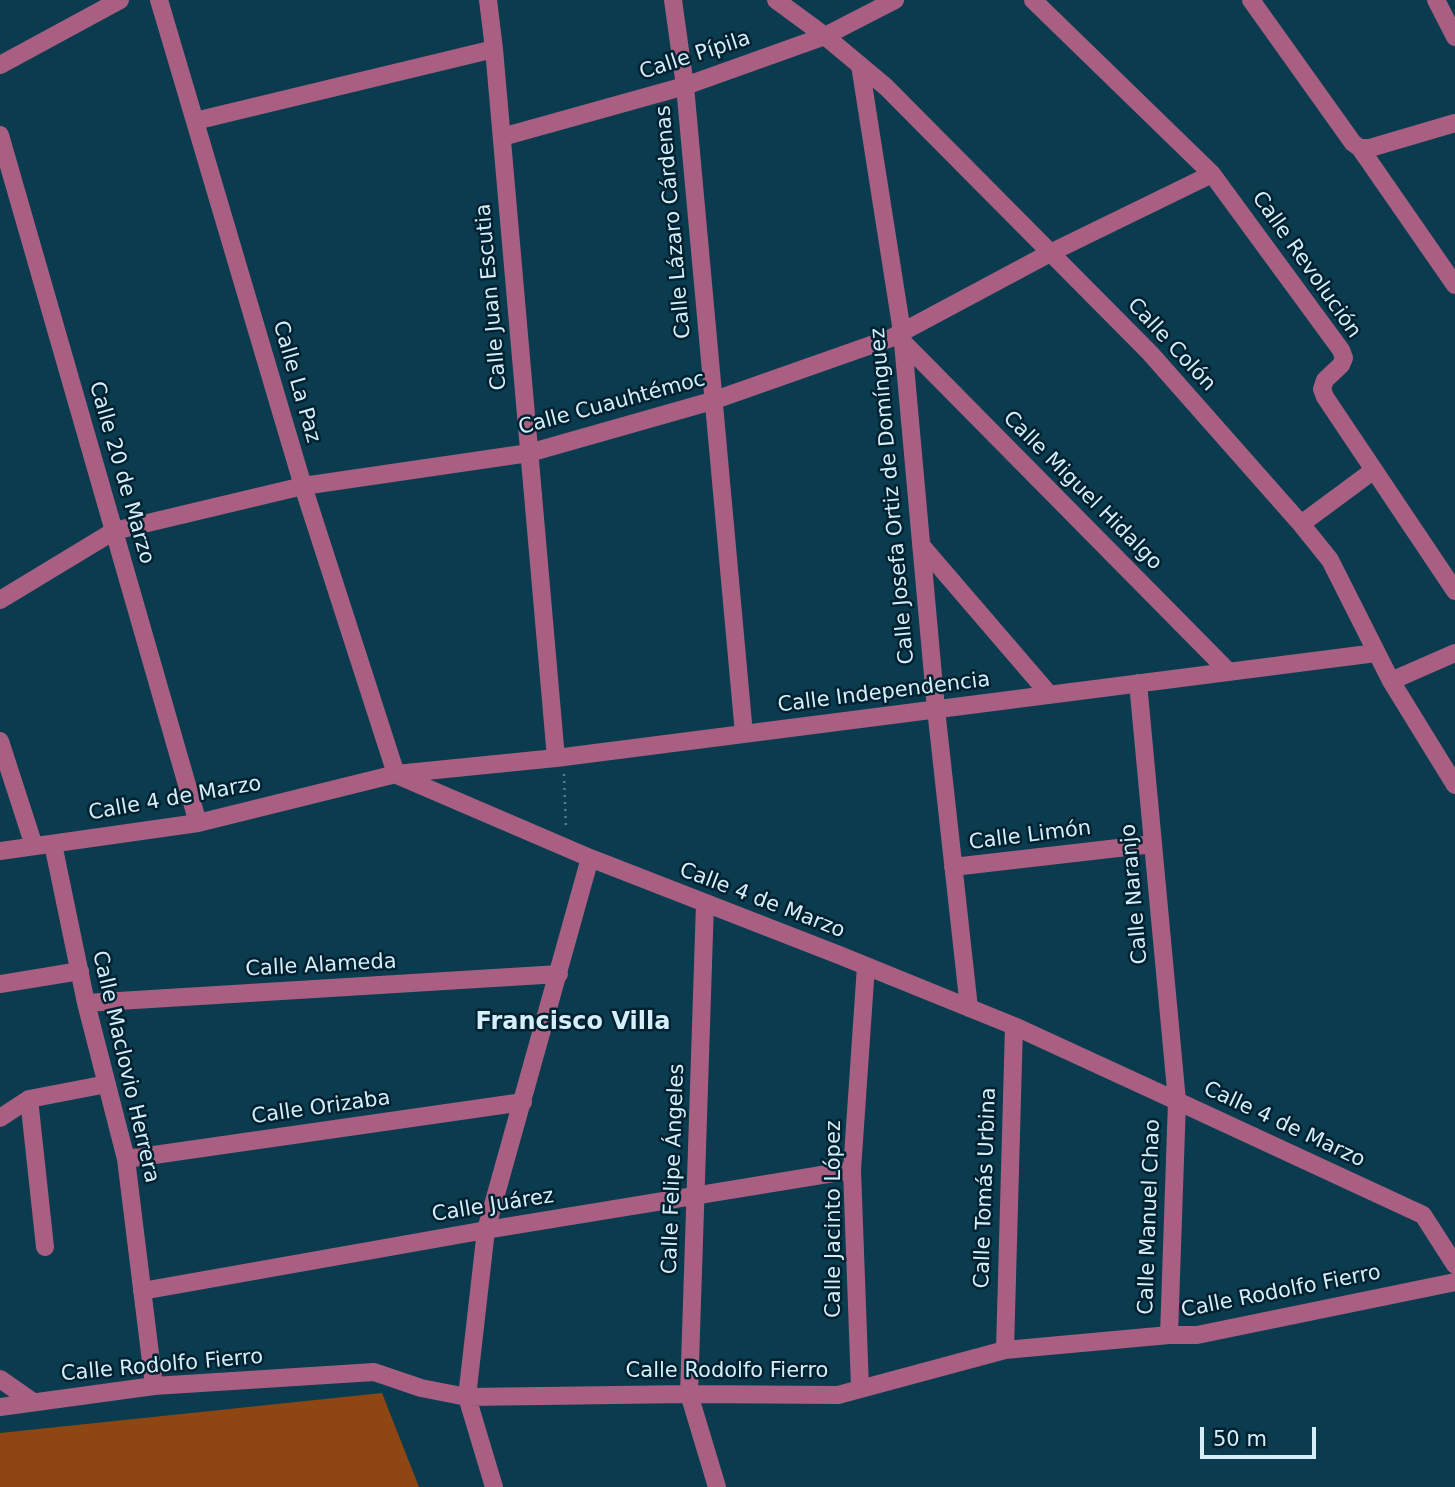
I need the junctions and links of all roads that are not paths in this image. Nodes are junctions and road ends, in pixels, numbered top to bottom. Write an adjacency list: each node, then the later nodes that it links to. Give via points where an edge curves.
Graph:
1 (120, 0): 13 (street)
2 (159, 0): 16 (street, Calle La Paz)
3 (488, 0): 12 (street, Calle Juan Escutia)
4 (673, 0): 15 (street, Calle Lázaro Cárdenas)
5 (776, 0): 10 (street, Calle Colón)
6 (895, 0): 10 (street, Calle Pípila)
7 (1033, 0): 21 (street, Calle Revolución)
8 (1251, 0): 20 (street)
9 (1436, 0): 11 (street)
10 (825, 36): 14 (street, Calle Colón); 15 (street, Calle Pípila)
11 (1455, 37)
12 (494, 49): 16 (street); 19 (street, Calle Juan Escutia)
13 (0, 65)
14 (860, 65): 22 (street, Calle Colón); 24 (street, Calle Josefa Ortiz de Domínguez)
15 (685, 86): 19 (street, Calle Pípila); 25 (street, Calle Lázaro Cárdenas)
16 (195, 121): 28 (street, Calle La Paz)
17 (1455, 123): 20 (street)
18 (0, 135): 30 (street, Calle 20 de Marzo)
19 (502, 137): 26 (street, Calle Juan Escutia)
20 (1360, 148): 23 (street)
21 (1212, 174): 22 (street, Calle Cuauhtémoc); 27 (street, Calle Revolución, via 1341,350 1344,358 1322,389)
22 (1050, 253): 24 (street, Calle Cuauhtémoc); 29 (street, Calle Colón, via 1150,353)
23 (1455, 285)
24 (902, 337): 25 (street, Calle Cuauhtémoc); 31 (street, Calle Josefa Ortiz de Domínguez); 36 (street, Calle Miguel Hidalgo)
25 (712, 401): 26 (street, Calle Cuauhtémoc); 41 (street, Calle Lázaro Cárdenas)
26 (528, 453): 28 (street, Calle Cuauhtémoc); 43 (street, Calle Juan Escutia)
27 (1374, 470): 29 (street); 32 (street, Calle Revolución)
28 (303, 486): 30 (street, Calle Cuauhtémoc); 44 (street, Calle La Paz)
29 (1300, 524): 34 (street, Calle Colón, via 1330,561)
30 (114, 531): 33 (street, Calle Cuauhtémoc); 46 (street, Calle 20 de Marzo)
31 (921, 545): 39 (street); 40 (street, Calle Josefa Ortiz de Domínguez)
32 (1455, 591)
33 (0, 600)
34 (1376, 653): 36 (street, Calle Independencia); 37 (street, Calle Colón)
35 (1455, 653): 37 (street)
36 (1228, 671): 38 (street, Calle Independencia)
37 (1391, 681): 45 (street, Calle Colón)
38 (1138, 683): 39 (street, Calle Independencia); 48 (street, Calle Naranjo)
39 (1049, 695): 40 (street, Calle Independencia)
40 (936, 709): 41 (street, Calle Independencia); 52 (street, Calle Josefa Ortiz de Domínguez)
41 (744, 734): 43 (street, Calle Independencia)
42 (0, 741): 49 (street)
43 (556, 758): 44 (street, Calle Independencia)
44 (396, 774): 46 (street, Calle 4 de Marzo); 51 (street, Calle 4 de Marzo)
45 (1455, 785)
46 (198, 823): 47 (street, Calle 4 de Marzo)
47 (53, 844): 49 (street, Calle 4 de Marzo); 55 (street, Calle Maclovio Herrera)
48 (1153, 844): 52 (street, Calle Limón); 63 (street, Calle Naranjo)
49 (34, 846): 50 (street, Calle 4 de Marzo)
50 (0, 851)
51 (590, 858): 53 (street, Calle 4 de Marzo); 56 (street)
52 (954, 867): 59 (street, Calle Josefa Ortiz de Domínguez)
53 (705, 903): 54 (street, Calle 4 de Marzo); 68 (street, Calle Felipe Ángeles)
54 (866, 967): 59 (street, Calle 4 de Marzo); 67 (street, Calle Jacinto López)
55 (80, 971): 57 (street); 58 (street, Calle Maclovio Herrera)
56 (559, 974): 58 (street, Calle Alameda); 64 (street)
57 (0, 984)
58 (86, 1003): 61 (street, Calle Maclovio Herrera)
59 (969, 1008): 60 (street, Calle 4 de Marzo)
60 (1013, 1026): 63 (street, Calle 4 de Marzo); 75 (street, Calle Tomás Urbina)
61 (107, 1084): 62 (street); 66 (street, Calle Maclovio Herrera)
62 (29, 1099): 65 (street); 70 (street)
63 (1177, 1101): 71 (street, Calle 4 de Marzo, via 1423,1216); 74 (street, Calle Manuel Chao)
64 (523, 1102): 66 (street, Calle Orizaba); 69 (street)
65 (0, 1118)
66 (126, 1159): 73 (street, Calle Maclovio Herrera)
67 (852, 1170): 68 (street, Calle Juárez); 78 (street, Calle Jacinto López)
68 (695, 1197): 69 (street, Calle Juárez); 79 (street, Calle Felipe Ángeles)
69 (486, 1230): 73 (street, Calle Juárez); 80 (street)
70 (45, 1248)
71 (1455, 1265)
72 (1455, 1282): 74 (street, Calle Rodolfo Fierro, via 1196,1335)
73 (142, 1291): 77 (street, Calle Maclovio Herrera)
74 (1169, 1335): 75 (street, Calle Rodolfo Fierro)
75 (1005, 1350): 78 (street, Calle Rodolfo Fierro)
76 (0, 1379): 81 (street)
77 (154, 1386): 80 (street, Calle Rodolfo Fierro, via 374,1372); 81 (street, Calle Rodolfo Fierro)
78 (860, 1388): 79 (street, Calle Rodolfo Fierro, via 838,1395)
79 (689, 1394): 80 (street, Calle Rodolfo Fierro); 84 (street, Calle Felipe Ángeles)
80 (467, 1397): 83 (street)
81 (33, 1402): 82 (street, Calle Rodolfo Fierro)
82 (0, 1407)
83 (494, 1487)
84 (717, 1487)

